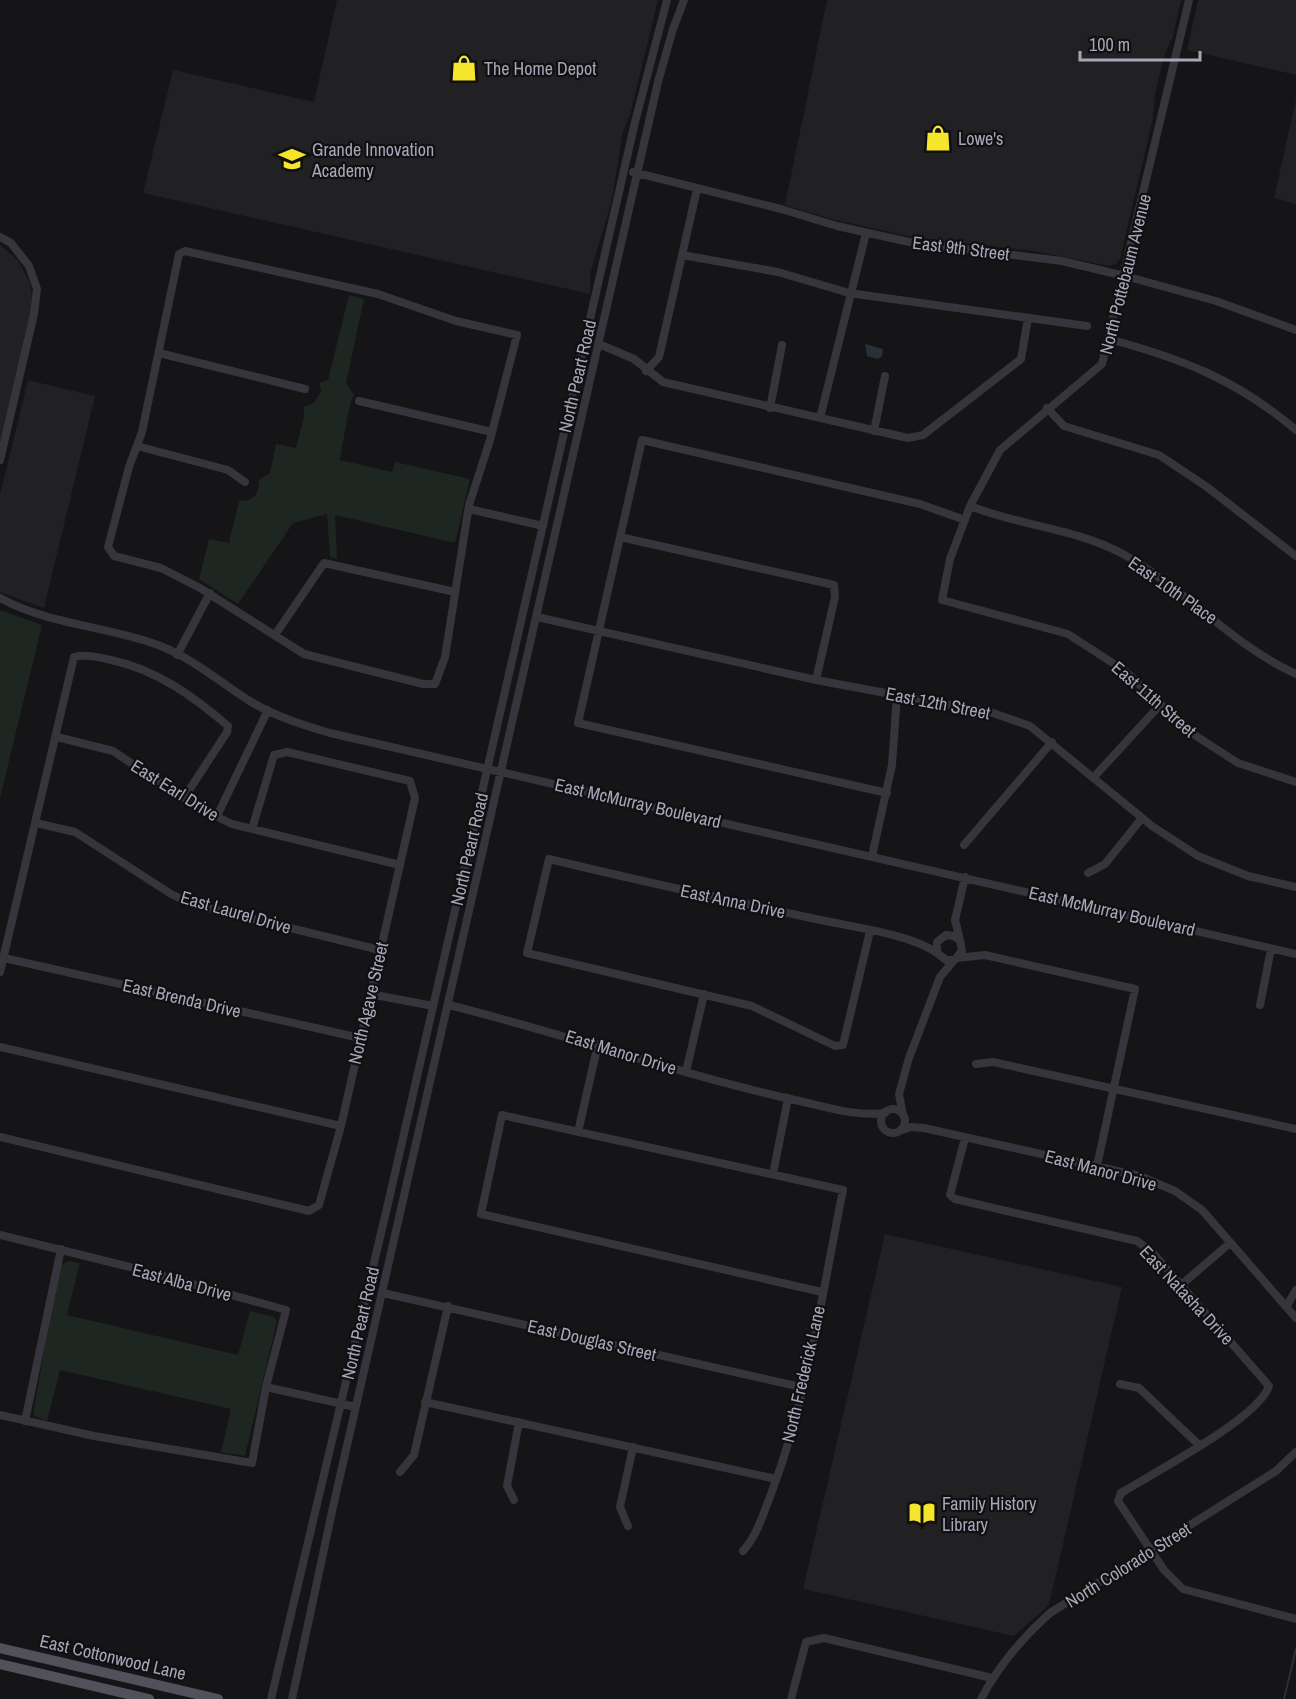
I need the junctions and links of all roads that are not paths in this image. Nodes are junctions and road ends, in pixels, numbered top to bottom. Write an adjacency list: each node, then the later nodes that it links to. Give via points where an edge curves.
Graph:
1 (667, 0): 4 (street, North Peart Road)
2 (684, 0): 5 (street, North Peart Road, via 668,48)
3 (1190, 0): 10 (street, North Pottebaum Avenue)
4 (624, 170): 5 (street, East 9th Street); 35 (street, North Peart Road)
5 (638, 174): 6 (street, East 9th Street); 16 (street, North Peart Road)
6 (697, 189): 7 (street, East 9th Street); 9 (street)
7 (866, 233): 10 (street, East 9th Street, via 1062,261); 11 (street)
8 (0, 237): 30 (street, via 11,243 29,266 37,289)
9 (682, 255): 11 (street, via 778,272); 19 (street, via 659,357)
10 (1125, 276): 14 (street, East 9th Street, via 1216,301); 15 (street, North Pottebaum Avenue)
11 (852, 293): 12 (street); 25 (street)
12 (1028, 318): 13 (street); 26 (street, via 1021,358 923,435 908,438)
13 (1087, 326)
14 (1296, 330)
15 (1109, 339): 24 (street, North Pottebaum Avenue, via 1102,364); 27 (street, via 1215,374 1270,408)
16 (599, 344): 19 (street, via 634,359); 42 (street, North Peart Road)
17 (782, 345): 23 (street)
18 (159, 353): 21 (street); 28 (street, via 179,254 185,251 378,294 456,321 517,335); 29 (street)
19 (646, 371): 23 (street, via 663,382)
20 (885, 376): 26 (street)
21 (305, 389)
22 (359, 401): 28 (street)
23 (770, 408): 25 (street)
24 (1047, 408): 32 (street, North Pottebaum Avenue, via 1000,450); 37 (street, via 1064,426 1159,455)
25 (820, 418): 26 (street)
26 (874, 430)
27 (1296, 430)
28 (492, 432): 33 (street)
29 (137, 446): 31 (street, via 228,470); 39 (street, via 108,547 114,556 161,568)
30 (0, 460)
31 (245, 482)
32 (970, 506): 34 (street, North Pottebaum Avenue); 46 (street, East 10th Place, via 1078,534 1121,554 1163,578 1269,660)
33 (468, 509): 35 (street); 38 (street)
34 (965, 520): 36 (street, via 920,504 642,440); 41 (street, North Pottebaum Avenue, via 950,559)
35 (543, 526): 53 (street, North Peart Road)
36 (620, 537): 43 (street); 47 (street, via 834,585 835,597)
37 (1296, 555)
38 (456, 592): 44 (street, via 324,563); 44 (street, via 445,657 435,684 304,654)
39 (210, 593): 44 (street); 45 (street)
40 (0, 598): 45 (street, East McMurray Boulevard, via 33,613 118,633)
41 (942, 600): 49 (street, East 11th Street, via 1068,634 1125,671)
42 (537, 617): 43 (street, East 12th Street); 54 (street, North Peart Road)
43 (599, 630): 47 (street, East 12th Street); 57 (street, via 578,723)
44 (275, 635)
45 (177, 655): 50 (street, East McMurray Boulevard)
46 (1296, 674)
47 (816, 680): 48 (street, East 12th Street)
48 (897, 695): 52 (street, East 12th Street, via 993,712 1030,726); 57 (street)
49 (1160, 705): 55 (street); 56 (street, East 11th Street, via 1190,732 1238,763)
50 (268, 711): 53 (street, East McMurray Boulevard, via 330,733); 59 (street)
51 (57, 736): 58 (street, East Earl Drive, via 113,752); 58 (street, via 74,657 86,654 132,664 149,672 198,701 228,726); 61 (street)
52 (1052, 742): 55 (street, East 12th Street); 63 (street)
53 (488, 768): 54 (street, East McMurray Boulevard); 87 (street, North Peart Road)
54 (502, 771): 64 (street, East McMurray Boulevard); 85 (street, North Peart Road)
55 (1094, 778): 60 (street, East 12th Street)
56 (1296, 782)
57 (887, 793): 64 (street)
58 (184, 798): 59 (street, East Earl Drive)
59 (216, 816): 62 (street, East Earl Drive)
60 (1142, 818): 66 (street, via 1105,864); 68 (street, East 12th Street, via 1198,856 1248,876)
61 (36, 823): 75 (street, East Laurel Drive, via 75,832 192,904); 79 (street)
62 (252, 829): 65 (street, East Earl Drive); 65 (street, North Agave Street, via 274,755 287,752 410,781 415,798)
63 (964, 845)
64 (872, 856): 67 (street, East McMurray Boulevard)
65 (400, 865): 75 (street, North Agave Street)
66 (1088, 873)
67 (965, 877): 69 (street); 74 (street, East McMurray Boulevard)
68 (1296, 887)
69 (955, 920): 71 (street); 73 (street)
70 (870, 931): 72 (street, East Anna Drive); 84 (street, via 843,1045 836,1046 752,1006); 84 (street, East Anna Drive, via 549,859 527,953)
71 (941, 938): 72 (street, East Anna Drive); 73 (street, via 953,936); 77 (street, via 936,946)
72 (918, 942): 77 (street, East Anna Drive)
73 (960, 942): 78 (street); 80 (street, via 962,951)
74 (1271, 949): 76 (street, East McMurray Boulevard); 86 (street)
75 (380, 950): 83 (street, North Agave Street)
76 (1296, 954)
77 (938, 955): 80 (street, via 946,960); 82 (street)
78 (985, 955): 80 (street); 93 (street, via 1135,989)
79 (4, 958): 81 (street); 88 (street, East Brenda Drive)
80 (955, 959): 82 (street)
81 (0, 972)
82 (940, 977): 94 (street)
83 (370, 994): 87 (street); 88 (street, North Agave Street)
84 (704, 994): 92 (street)
85 (449, 1005): 89 (street, East Manor Drive); 115 (street, North Peart Road)
86 (1260, 1005)
87 (433, 1006): 123 (street, North Peart Road)
88 (360, 1038): 99 (street, North Agave Street)
89 (598, 1044): 92 (street, East Manor Drive); 104 (street)
90 (0, 1047): 99 (street)
91 (976, 1065): 93 (street, via 993,1062)
92 (686, 1072): 95 (street, East Manor Drive)
93 (1113, 1089): 102 (street); 107 (street)
94 (899, 1094): 96 (street); 98 (street)
95 (788, 1098): 97 (street, East Manor Drive); 108 (street)
96 (885, 1113): 97 (street, East Manor Drive); 98 (street, via 897,1110); 101 (street, via 881,1122)
97 (863, 1115): 101 (street, East Manor Drive)
98 (903, 1115): 100 (street, East Manor Drive); 103 (street, via 904,1125)
99 (341, 1126): 105 (street, North Agave Street, via 319,1205 309,1211)
100 (924, 1128): 103 (street, East Manor Drive); 106 (street, East Manor Drive)
101 (884, 1129): 103 (street, via 890,1133)
102 (1296, 1129)
103 (899, 1131)
104 (578, 1132): 108 (street); 114 (street, via 502,1115 481,1214)
105 (0, 1137)
106 (965, 1138): 107 (street, East Manor Drive); 112 (street, East Natasha Drive, via 950,1195 955,1199 1137,1241)
107 (1097, 1166): 110 (street, East Manor Drive, via 1140,1176 1175,1191 1202,1210)
108 (773, 1174): 114 (street, North Frederick Lane, via 843,1190)
109 (0, 1235): 111 (street, East Alba Drive)
110 (1230, 1243): 112 (street); 117 (street, East Manor Drive)
111 (61, 1249): 120 (street, East Alba Drive, via 286,1310); 126 (street)
112 (1181, 1285): 128 (street, East Natasha Drive, via 1269,1386 1266,1395 1232,1425)
113 (1296, 1290): 117 (street)
114 (822, 1292): 121 (street, North Frederick Lane)
115 (383, 1293): 116 (street, East Douglas Street); 124 (street, North Peart Road)
116 (448, 1306): 121 (street, East Douglas Street); 122 (street)
117 (1286, 1307): 118 (street, East Manor Drive)
118 (1296, 1318)
119 (1120, 1384): 128 (street, via 1139,1388)
120 (266, 1387): 123 (street); 126 (street, via 252,1463)
121 (801, 1387): 132 (street, North Frederick Lane)
122 (425, 1402): 127 (street); 131 (street, via 414,1455)
123 (341, 1404): 124 (street); 143 (street, North Peart Road)
124 (356, 1407): 144 (street, North Peart Road)
125 (0, 1415): 126 (street)
126 (25, 1421)
127 (519, 1422): 129 (street); 133 (street, via 507,1486)
128 (1198, 1445): 135 (street, via 1121,1493 1118,1501)
129 (633, 1447): 132 (street); 134 (street, via 620,1507)
130 (1296, 1452): 135 (street, North Colorado Street, via 1276,1471)
131 (400, 1472)
132 (776, 1479): 136 (street, North Frederick Lane, via 754,1539)
133 (514, 1500)
134 (628, 1526)
135 (1151, 1550): 137 (street, via 1183,1589); 140 (street, North Colorado Street, via 1050,1613 1020,1641)
136 (744, 1551)
137 (1296, 1619)
138 (0, 1648): 142 (main road, East Cottonwood Lane)
139 (0, 1664): 141 (main road, East Cottonwood Lane)
140 (992, 1678): 145 (street, via 824,1638 806,1642); 146 (street, North Colorado Street)
141 (149, 1699)
142 (218, 1699)
143 (271, 1699)
144 (292, 1699)
145 (791, 1699)
146 (981, 1699)

